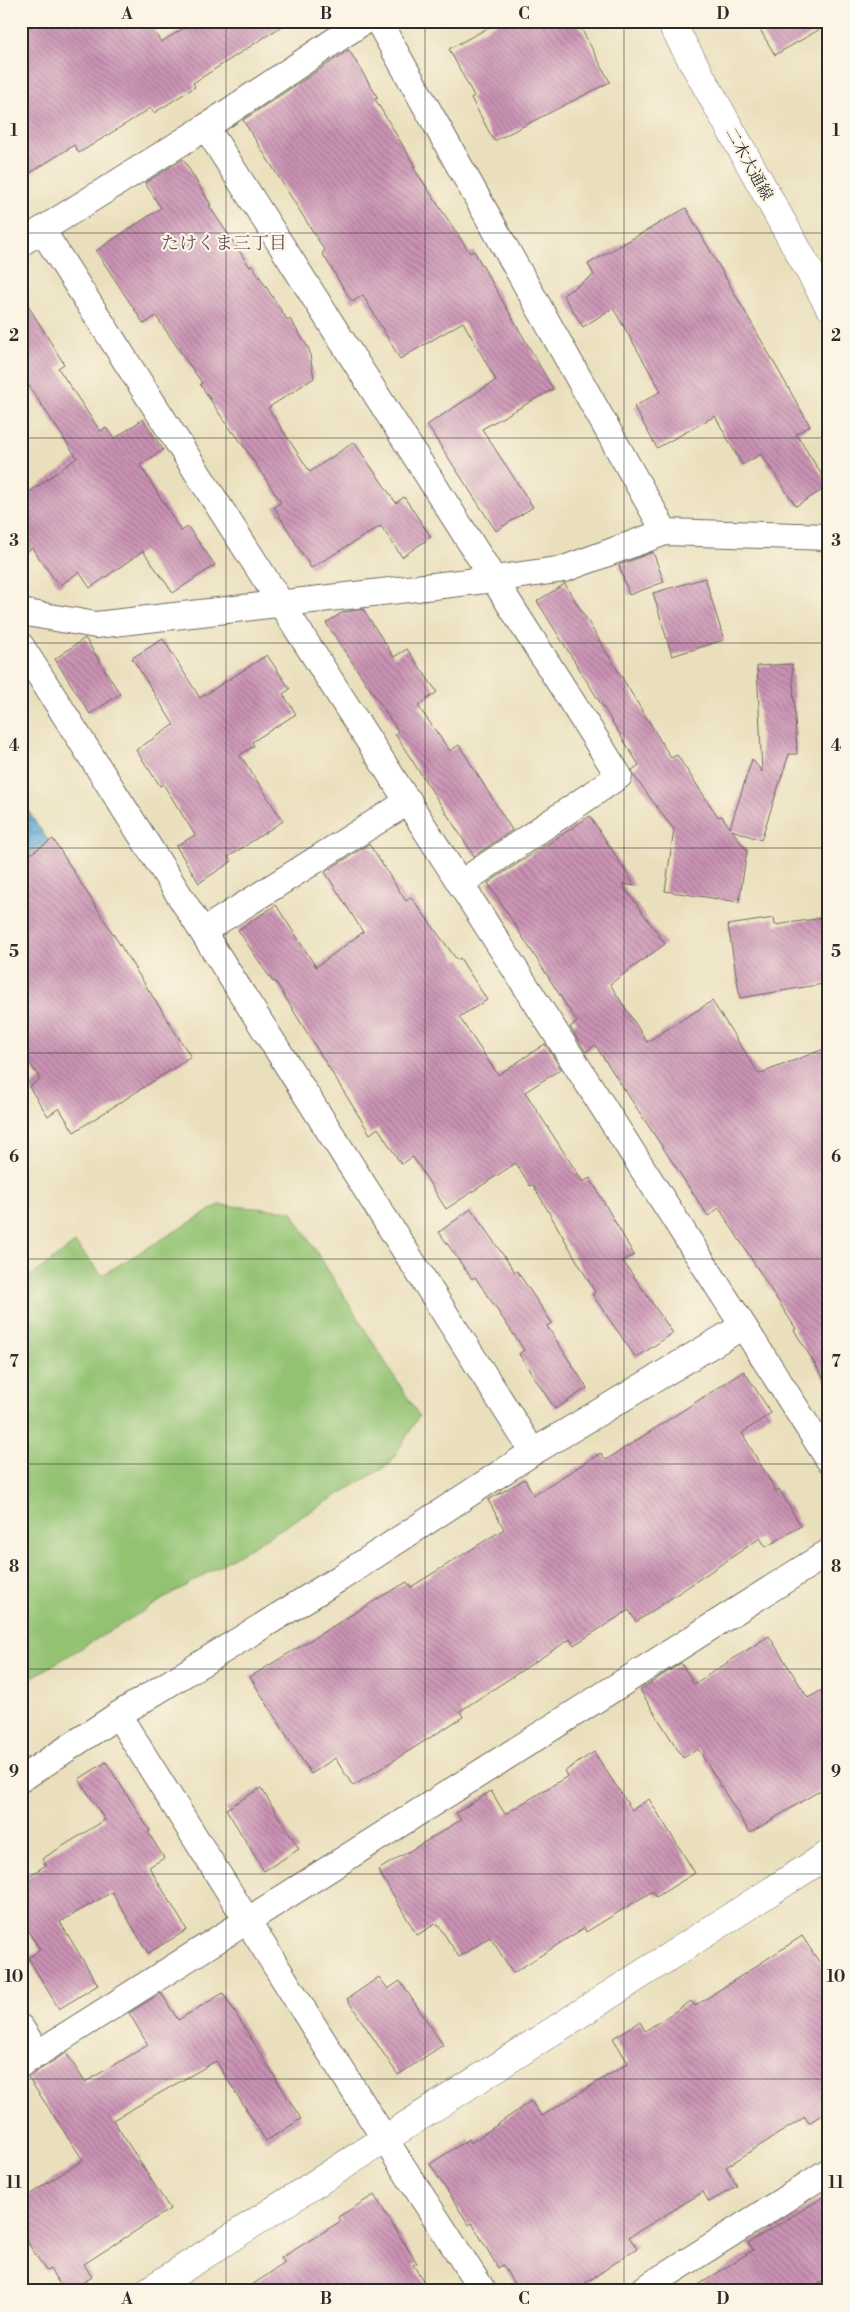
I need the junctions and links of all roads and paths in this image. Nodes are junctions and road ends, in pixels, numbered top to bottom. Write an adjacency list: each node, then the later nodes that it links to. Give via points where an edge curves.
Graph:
1 (364, 21): 4 (street)
2 (378, 21): 7 (street)
3 (670, 21): 6 (street, 二木大通線)
4 (206, 127): 5 (street); 9 (street)
5 (32, 237): 10 (street)
6 (829, 306)
7 (664, 532): 8 (street); 9 (street, via 564,569)
8 (829, 537)
9 (494, 579): 10 (street); 14 (street, via 619,776)
10 (281, 603): 11 (street, via 96,625); 13 (street)
11 (21, 612)
12 (21, 646): 15 (street)
13 (409, 801): 14 (street); 15 (street)
14 (461, 883): 16 (street)
15 (203, 931): 17 (street)
16 (742, 1326): 17 (street); 18 (street)
17 (533, 1452): 20 (street, via 340,1578)
18 (829, 1460)
19 (829, 1552): 23 (street)
20 (118, 1715): 21 (street); 23 (street)
21 (21, 1778)
22 (829, 1854): 26 (street)
23 (247, 1920): 25 (street); 26 (street)
24 (21, 2028): 25 (street)
25 (29, 2059)
26 (384, 2138): 28 (street); 29 (street)
27 (829, 2171): 30 (street)
28 (148, 2291)
29 (483, 2291)
30 (641, 2291)

